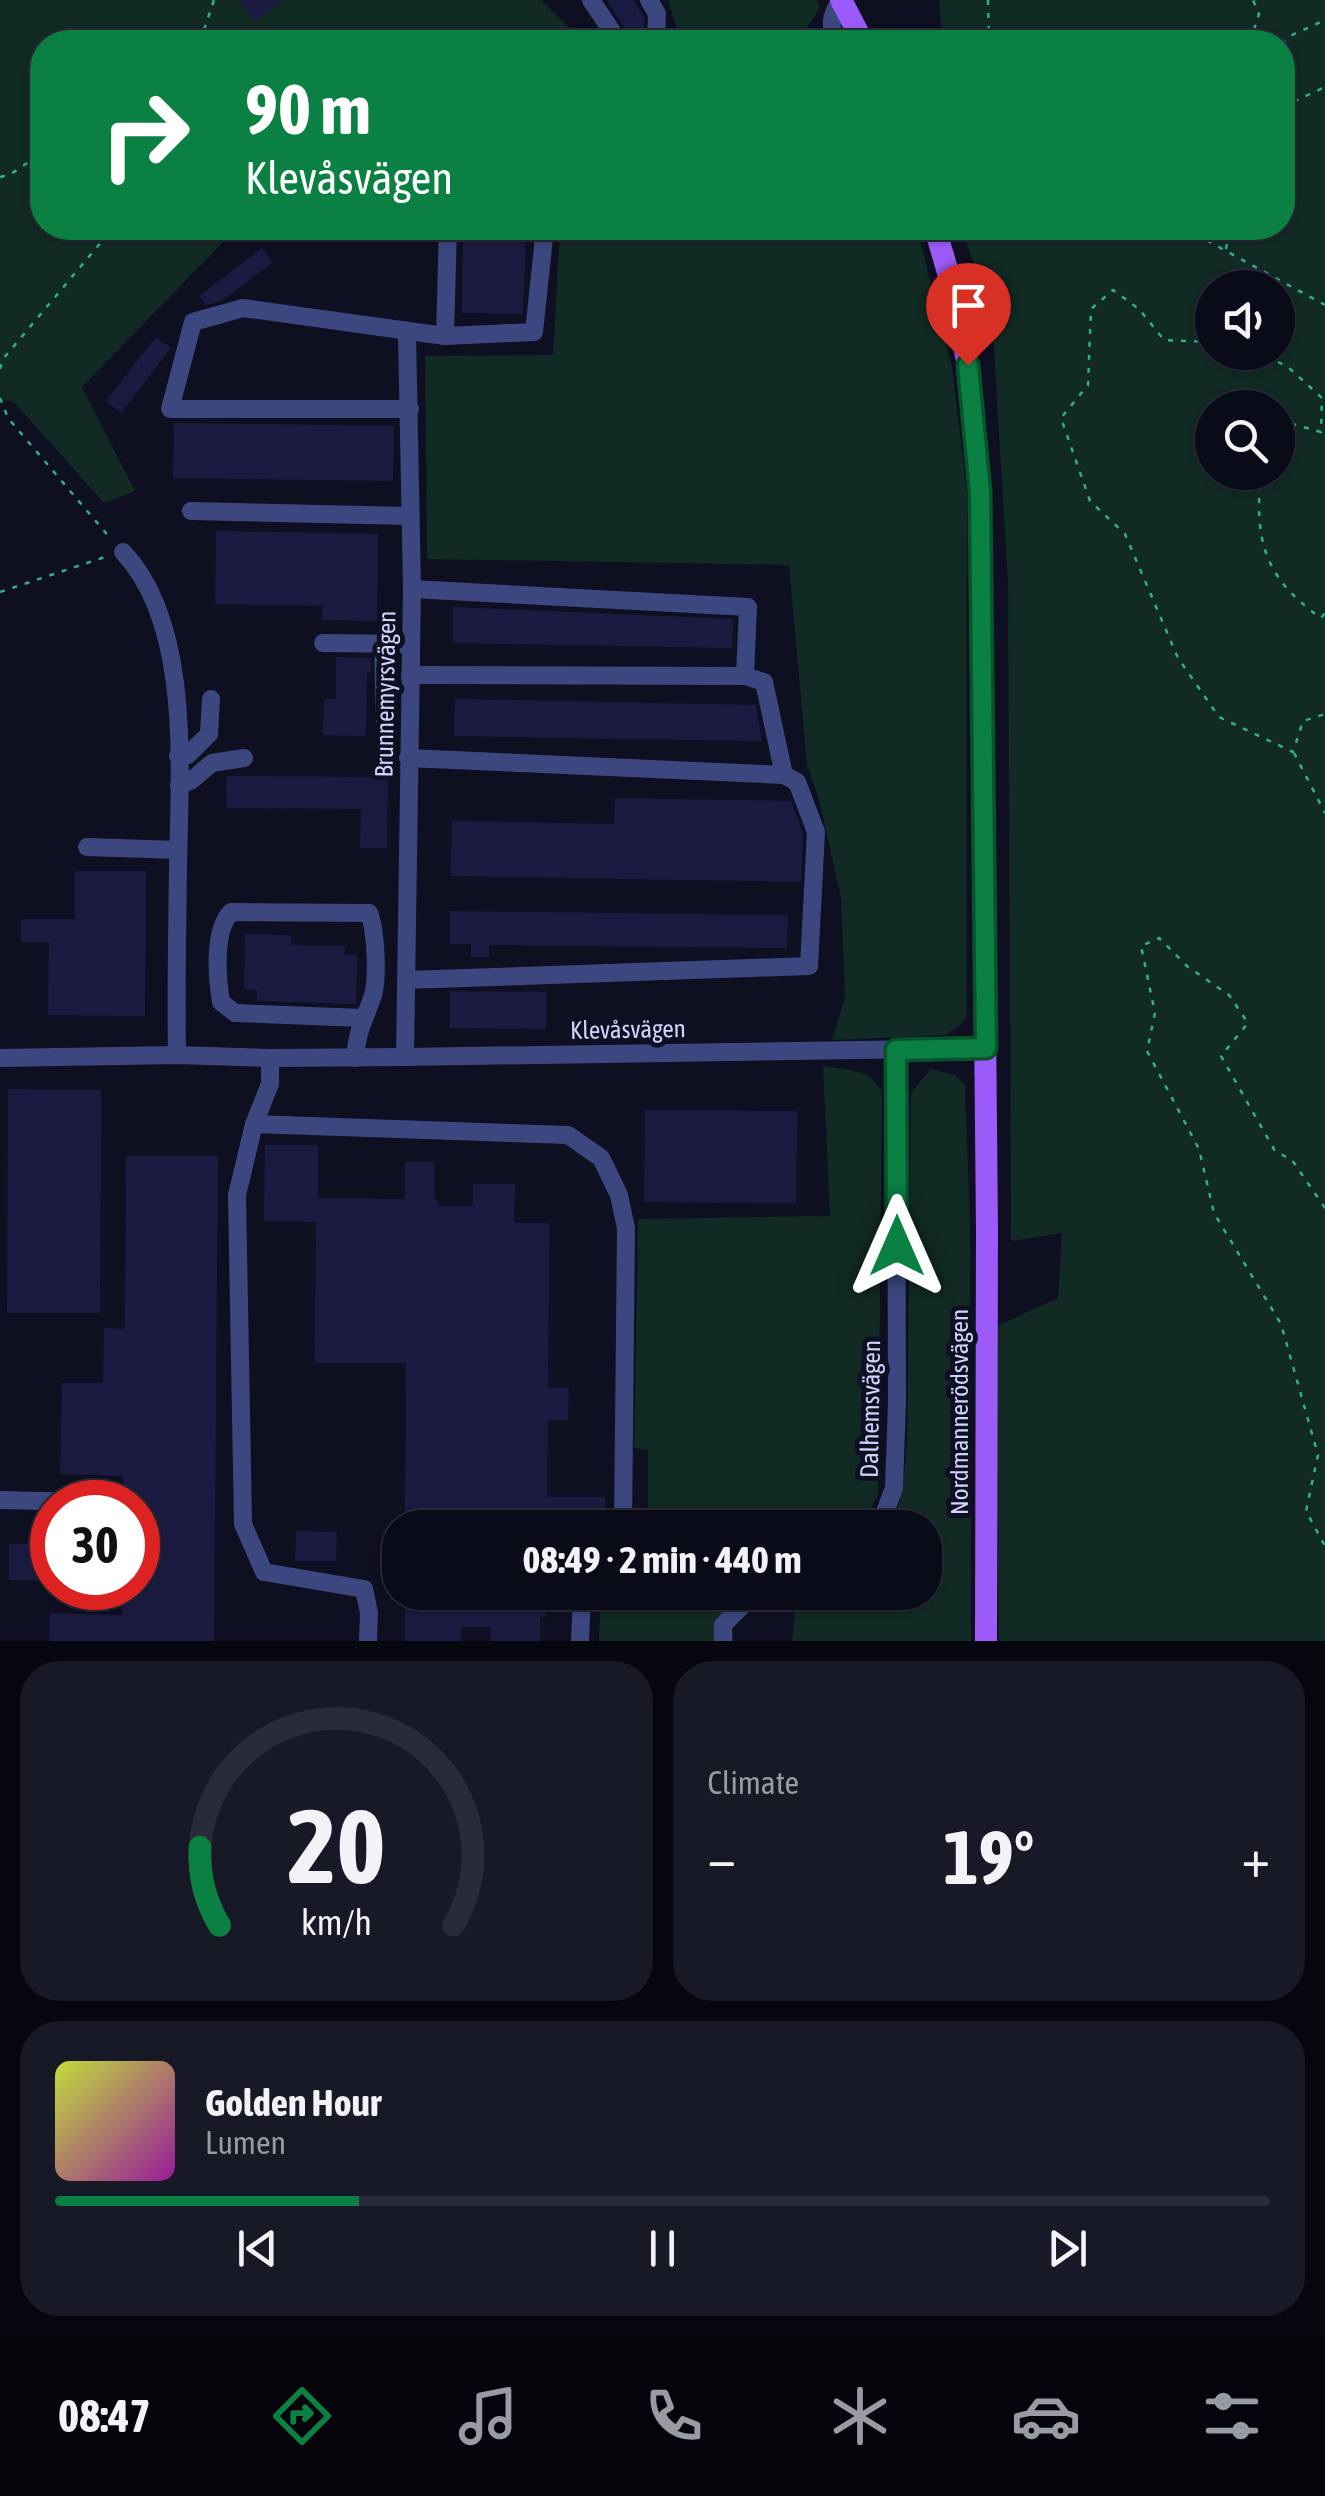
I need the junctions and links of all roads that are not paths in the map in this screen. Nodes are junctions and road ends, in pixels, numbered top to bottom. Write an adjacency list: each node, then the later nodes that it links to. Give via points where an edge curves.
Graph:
1 (591, 0): 4 (street)
2 (650, 0): 5 (street)
3 (841, 0): 6 (street); 7 (main road)
4 (611, 30)
5 (658, 30)
6 (831, 30)
7 (856, 30)
8 (448, 240): 12 (street)
9 (545, 240): 12 (street, via 534,332)
10 (938, 240): 34 (main road, Nordmannerödsvägen, via 968,365 980,491)
11 (407, 333): 12 (street); 13 (street, Brunnemyrsvägen); 13 (street, via 243,308 193,322 170,408)
12 (445, 336)
13 (410, 409): 15 (street, Brunnemyrsvägen)
14 (191, 512): 15 (street)
15 (410, 516): 17 (street, Brunnemyrsvägen)
16 (123, 552): 25 (street, via 146,582 163,628)
17 (412, 589): 20 (street, Brunnemyrsvägen); 22 (street, via 748,607)
18 (323, 643): 19 (street)
19 (383, 644): 20 (street); 24 (street)
20 (411, 644): 21 (street, Brunnemyrsvägen)
21 (410, 675): 22 (street); 27 (street, Brunnemyrsvägen)
22 (745, 676): 28 (street, via 764,682)
23 (212, 699): 25 (street, via 209,734)
24 (385, 721)
25 (178, 756): 29 (street)
26 (244, 758): 29 (street, via 212,763)
27 (408, 758): 28 (street); 32 (street, Brunnemyrsvägen)
28 (784, 775): 32 (street, via 798,782 816,832 809,966)
29 (179, 785): 31 (street)
30 (86, 847): 31 (street)
31 (178, 850): 36 (street)
32 (406, 980): 37 (street, Brunnemyrsvägen)
33 (362, 1018): 33 (street, via 235,1013 222,1002 218,985 222,922 231,912 368,913 374,993); 40 (street)
34 (986, 1048): 35 (street, Klevåsvägen); 51 (main road, Nordmannerödsvägen)
35 (896, 1050): 37 (street, Klevåsvägen); 45 (street, Dalhemsvägen, via 895,1470)
36 (177, 1054): 38 (street, Klevåsvägen); 39 (street, Klevåsvägen)
37 (405, 1057): 40 (street, Klevåsvägen)
38 (0, 1058)
39 (270, 1058): 40 (street, Klevåsvägen); 41 (street, via 270,1084)
40 (355, 1058)
41 (254, 1124): 44 (street, via 568,1136 601,1158 626,1228); 48 (street, via 237,1195 242,1524 264,1572 364,1589)
42 (0, 1500): 43 (street)
43 (30, 1501)
44 (624, 1510)
45 (886, 1510)
46 (581, 1610): 49 (street)
47 (738, 1610): 50 (street, via 723,1625)
48 (368, 1641)
49 (580, 1641)
50 (723, 1641)
51 (986, 1641)

